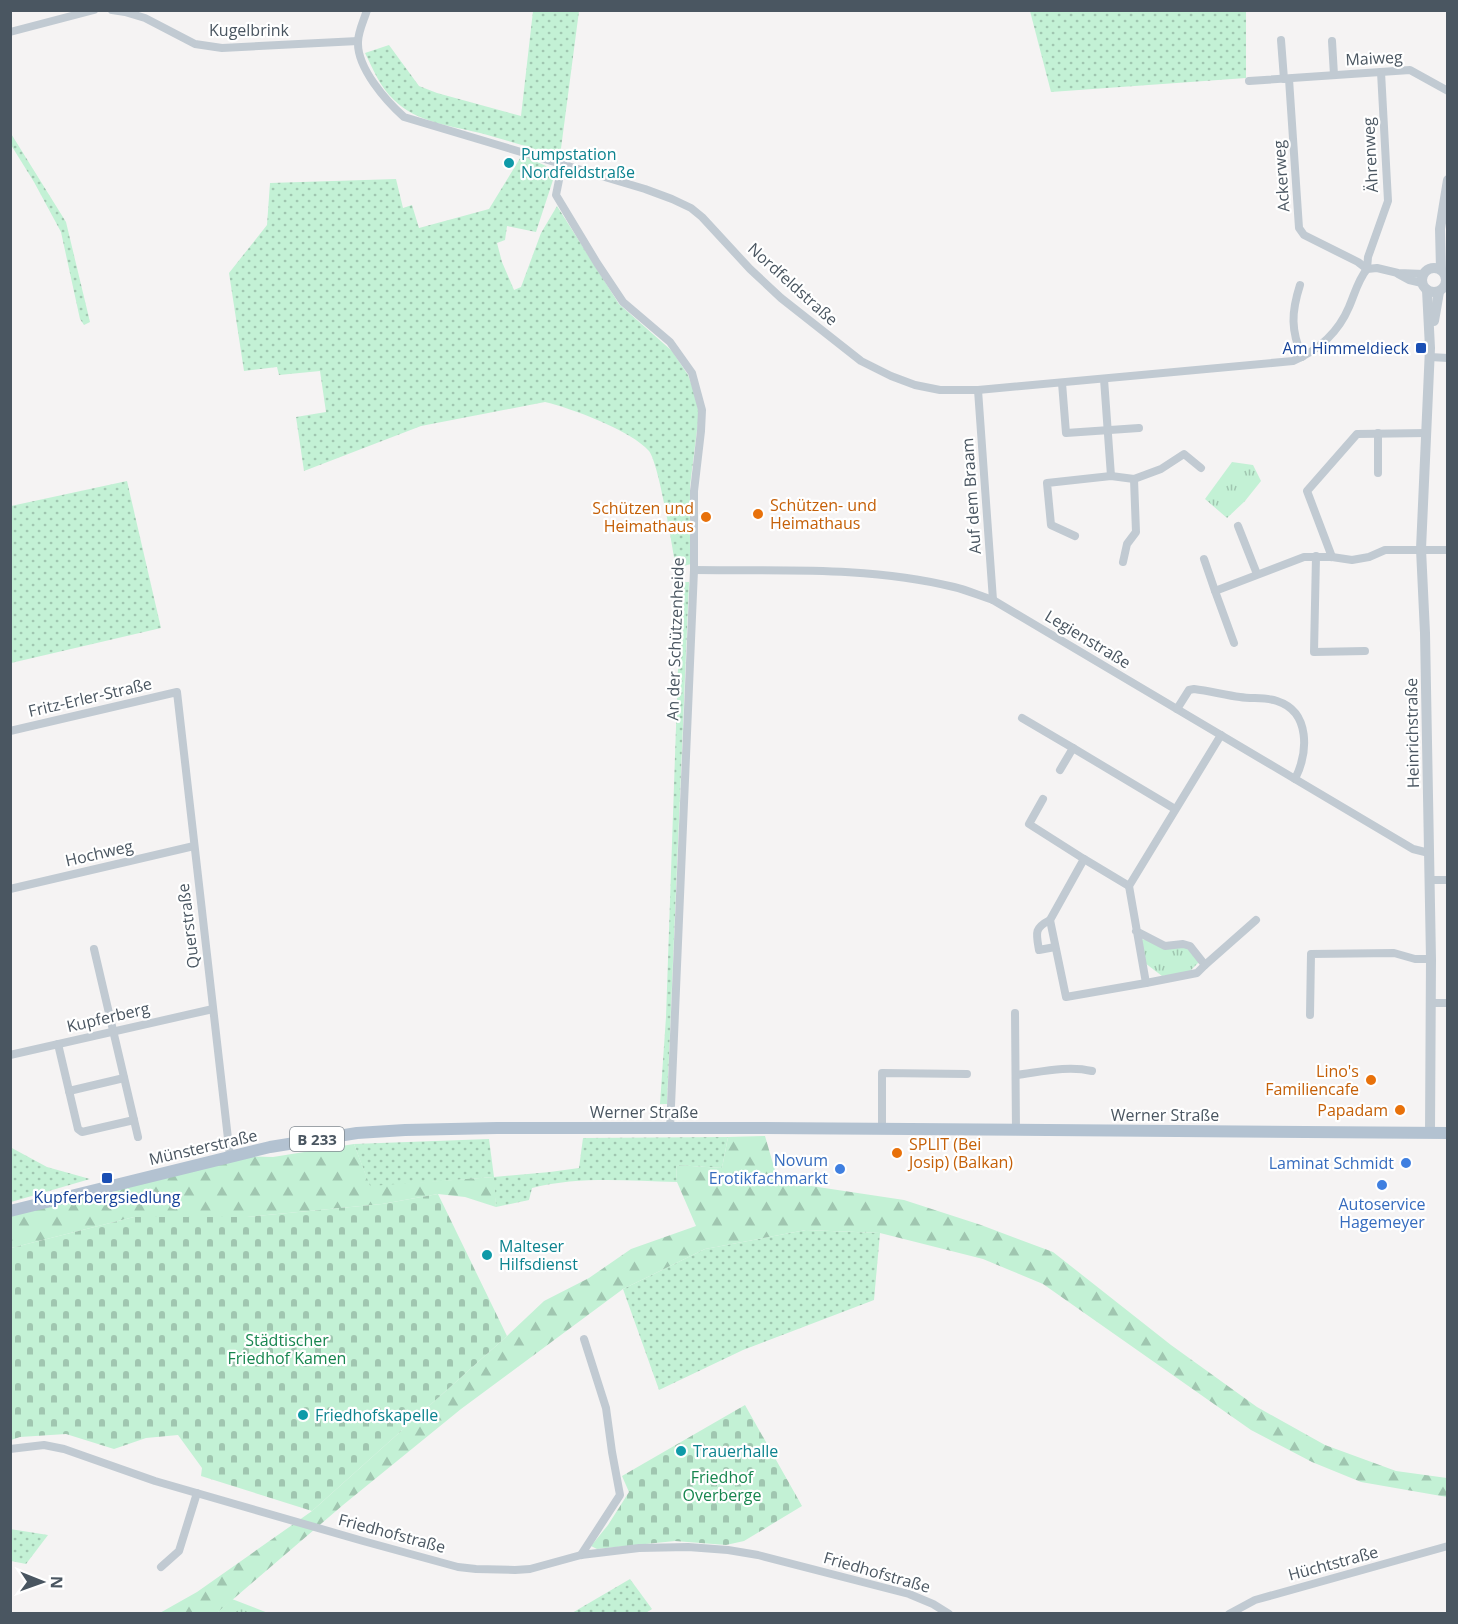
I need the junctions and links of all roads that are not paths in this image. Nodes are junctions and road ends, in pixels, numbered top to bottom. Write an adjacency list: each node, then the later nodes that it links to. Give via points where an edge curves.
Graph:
1 (94, 10): 4 (street)
2 (112, 10): 6 (street, Kugelbrink, via 145,18 195,44 222,48)
3 (367, 10): 6 (street)
4 (10, 32)
5 (1281, 40): 10 (street)
6 (358, 41): 13 (street, Nordfeldstraße, via 359,53 373,82 404,117)
7 (1332, 41): 9 (street, Maiweg)
8 (1381, 72): 9 (street, Maiweg); 12 (street, Maiweg, via 1410,70); 15 (street, Ährenweg, via 1388,201)
9 (1334, 75): 10 (street, Maiweg)
10 (1286, 79): 11 (street, Maiweg); 15 (street, Ackerweg, via 1299,228 1304,235)
11 (1249, 81)
12 (1448, 91)
13 (562, 165): 26 (street, Nordfeldstraße, via 645,189 691,208 781,298 875,369 929,388); 43 (street, An der Schützenheide, via 555,195 597,263 623,302 670,342 692,374 702,410 694,491)
14 (1448, 180): 16 (street, Heinrichstraße)
15 (1367, 269): 16 (street); 21 (street, Nordfeldstraße, via 1337,329 1321,346)
16 (1429, 277): 17 (street, via 1446,277); 19 (street); 20 (street, Heinrichstraße)
17 (1447, 282): 19 (street)
18 (1300, 285): 21 (street, via 1293,306 1294,337)
19 (1439, 292): 20 (street, Heinrichstraße)
20 (1431, 333): 22 (street, Heinrichstraße)
21 (1302, 357): 24 (street, Nordfeldstraße, via 1283,363)
22 (1430, 357): 23 (street); 30 (street, Heinrichstraße)
23 (1448, 357)
24 (1104, 379): 25 (street, Nordfeldstraße); 28 (street)
25 (1062, 383): 26 (street, Nordfeldstraße); 28 (street, via 1066,433)
26 (978, 390): 46 (street, Auf dem Braam)
27 (1139, 428): 28 (street)
28 (1108, 429): 33 (street)
29 (1378, 433): 30 (street); 32 (street); 40 (street, via 1357,434 1307,491)
30 (1427, 433): 37 (street, Heinrichstraße)
31 (1201, 468): 34 (street, via 1184,454 1161,469)
32 (1378, 473)
33 (1111, 476): 34 (street); 36 (street, via 1047,483 1051,525)
34 (1134, 479): 42 (street, via 1136,532 1127,544)
35 (1238, 526): 44 (street)
36 (1075, 536)
37 (1421, 549): 38 (street); 40 (street, via 1385,550 1352,560); 60 (street, Heinrichstraße)
38 (1448, 550)
39 (1316, 556): 40 (street); 44 (street); 48 (street, via 1314,652)
40 (1332, 557)
41 (1204, 558): 45 (street)
42 (1123, 562)
43 (694, 570): 46 (street, Legienstraße, via 842,572 918,579); 88 (street, An der Schützenheide)
44 (1257, 574): 45 (street)
45 (1215, 591): 47 (street)
46 (993, 600): 50 (street, Legienstraße)
47 (1234, 643)
48 (1365, 651)
49 (177, 692): 52 (street, Fritz-Erler-Straße); 59 (street, Querstraße)
50 (1177, 709): 53 (street, Legienstraße); 56 (street, via 1194,688 1276,700 1286,705 1297,715 1304,734 1303,759)
51 (1022, 718): 54 (street)
52 (10, 731)
53 (1221, 735): 56 (street, Legienstraße); 58 (street)
54 (1073, 748): 55 (street); 58 (street)
55 (1060, 770)
56 (1295, 779): 60 (street, Legienstraße, via 1413,849)
57 (1043, 799): 61 (street, via 1029,824)
58 (1175, 809): 64 (street)
59 (194, 846): 65 (street, Hochweg); 76 (street, Querstraße)
60 (1429, 853): 62 (street, Heinrichstraße)
61 (1084, 859): 64 (street); 66 (street)
62 (1430, 880): 63 (street); 71 (street, Heinrichstraße)
63 (1448, 880)
64 (1129, 886): 68 (street)
65 (10, 889)
66 (1050, 920): 69 (street); 69 (street, via 1036,933 1039,950)
67 (1256, 920): 72 (street)
68 (1136, 932): 72 (street, via 1165,946 1190,946); 73 (street)
69 (1055, 946): 73 (street, via 1066,997)
70 (94, 950): 79 (street)
71 (1431, 958): 75 (street, Heinrichstraße); 78 (street, via 1415,959 1394,953 1311,954)
72 (1205, 965): 73 (street, via 1197,973)
73 (1146, 983)
74 (1448, 1003): 75 (street)
75 (1431, 1004): 92 (street, Heinrichstraße)
76 (213, 1009): 79 (street, Kupferberg); 95 (street, Querstraße)
77 (1015, 1012): 84 (street)
78 (1310, 1016)
79 (114, 1031): 80 (street, Kupferberg); 85 (street)
80 (58, 1044): 81 (street, Kupferberg); 86 (street)
81 (10, 1055)
82 (1092, 1071): 84 (street)
83 (968, 1074): 90 (street, via 882,1073)
84 (1016, 1075): 91 (street)
85 (124, 1078): 86 (street); 87 (street)
86 (69, 1091): 87 (street, via 82,1132)
87 (134, 1120): 94 (street)
88 (670, 1129): 89 (main road, Werner Straße / B 233); 90 (main road, Werner Straße / B 233)
89 (405, 1130): 95 (main road, Münsterstraße / B 233, via 357,1133)
90 (882, 1130): 91 (main road, Werner Straße / B 233)
91 (1016, 1131): 92 (main road, Werner Straße / B 233)
92 (1430, 1133): 93 (main road, Werner Straße / B 233)
93 (1448, 1133)
94 (138, 1137)
95 (230, 1156): 96 (main road, Münsterstraße / B 233)
96 (10, 1211)
97 (584, 1339): 101 (street, via 606,1408 620,1495)
98 (10, 1449): 99 (street, Friedhofstraße, via 54,1446)
99 (197, 1493): 101 (street, Friedhofstraße, via 434,1562 476,1569 530,1569); 102 (street, via 179,1551)
100 (1448, 1546): 104 (street, Hüchtstraße, via 1255,1600)
101 (581, 1555): 103 (street, Friedhofstraße, via 664,1547 736,1551 909,1594)
102 (161, 1567)
103 (949, 1614)
104 (1229, 1614)

